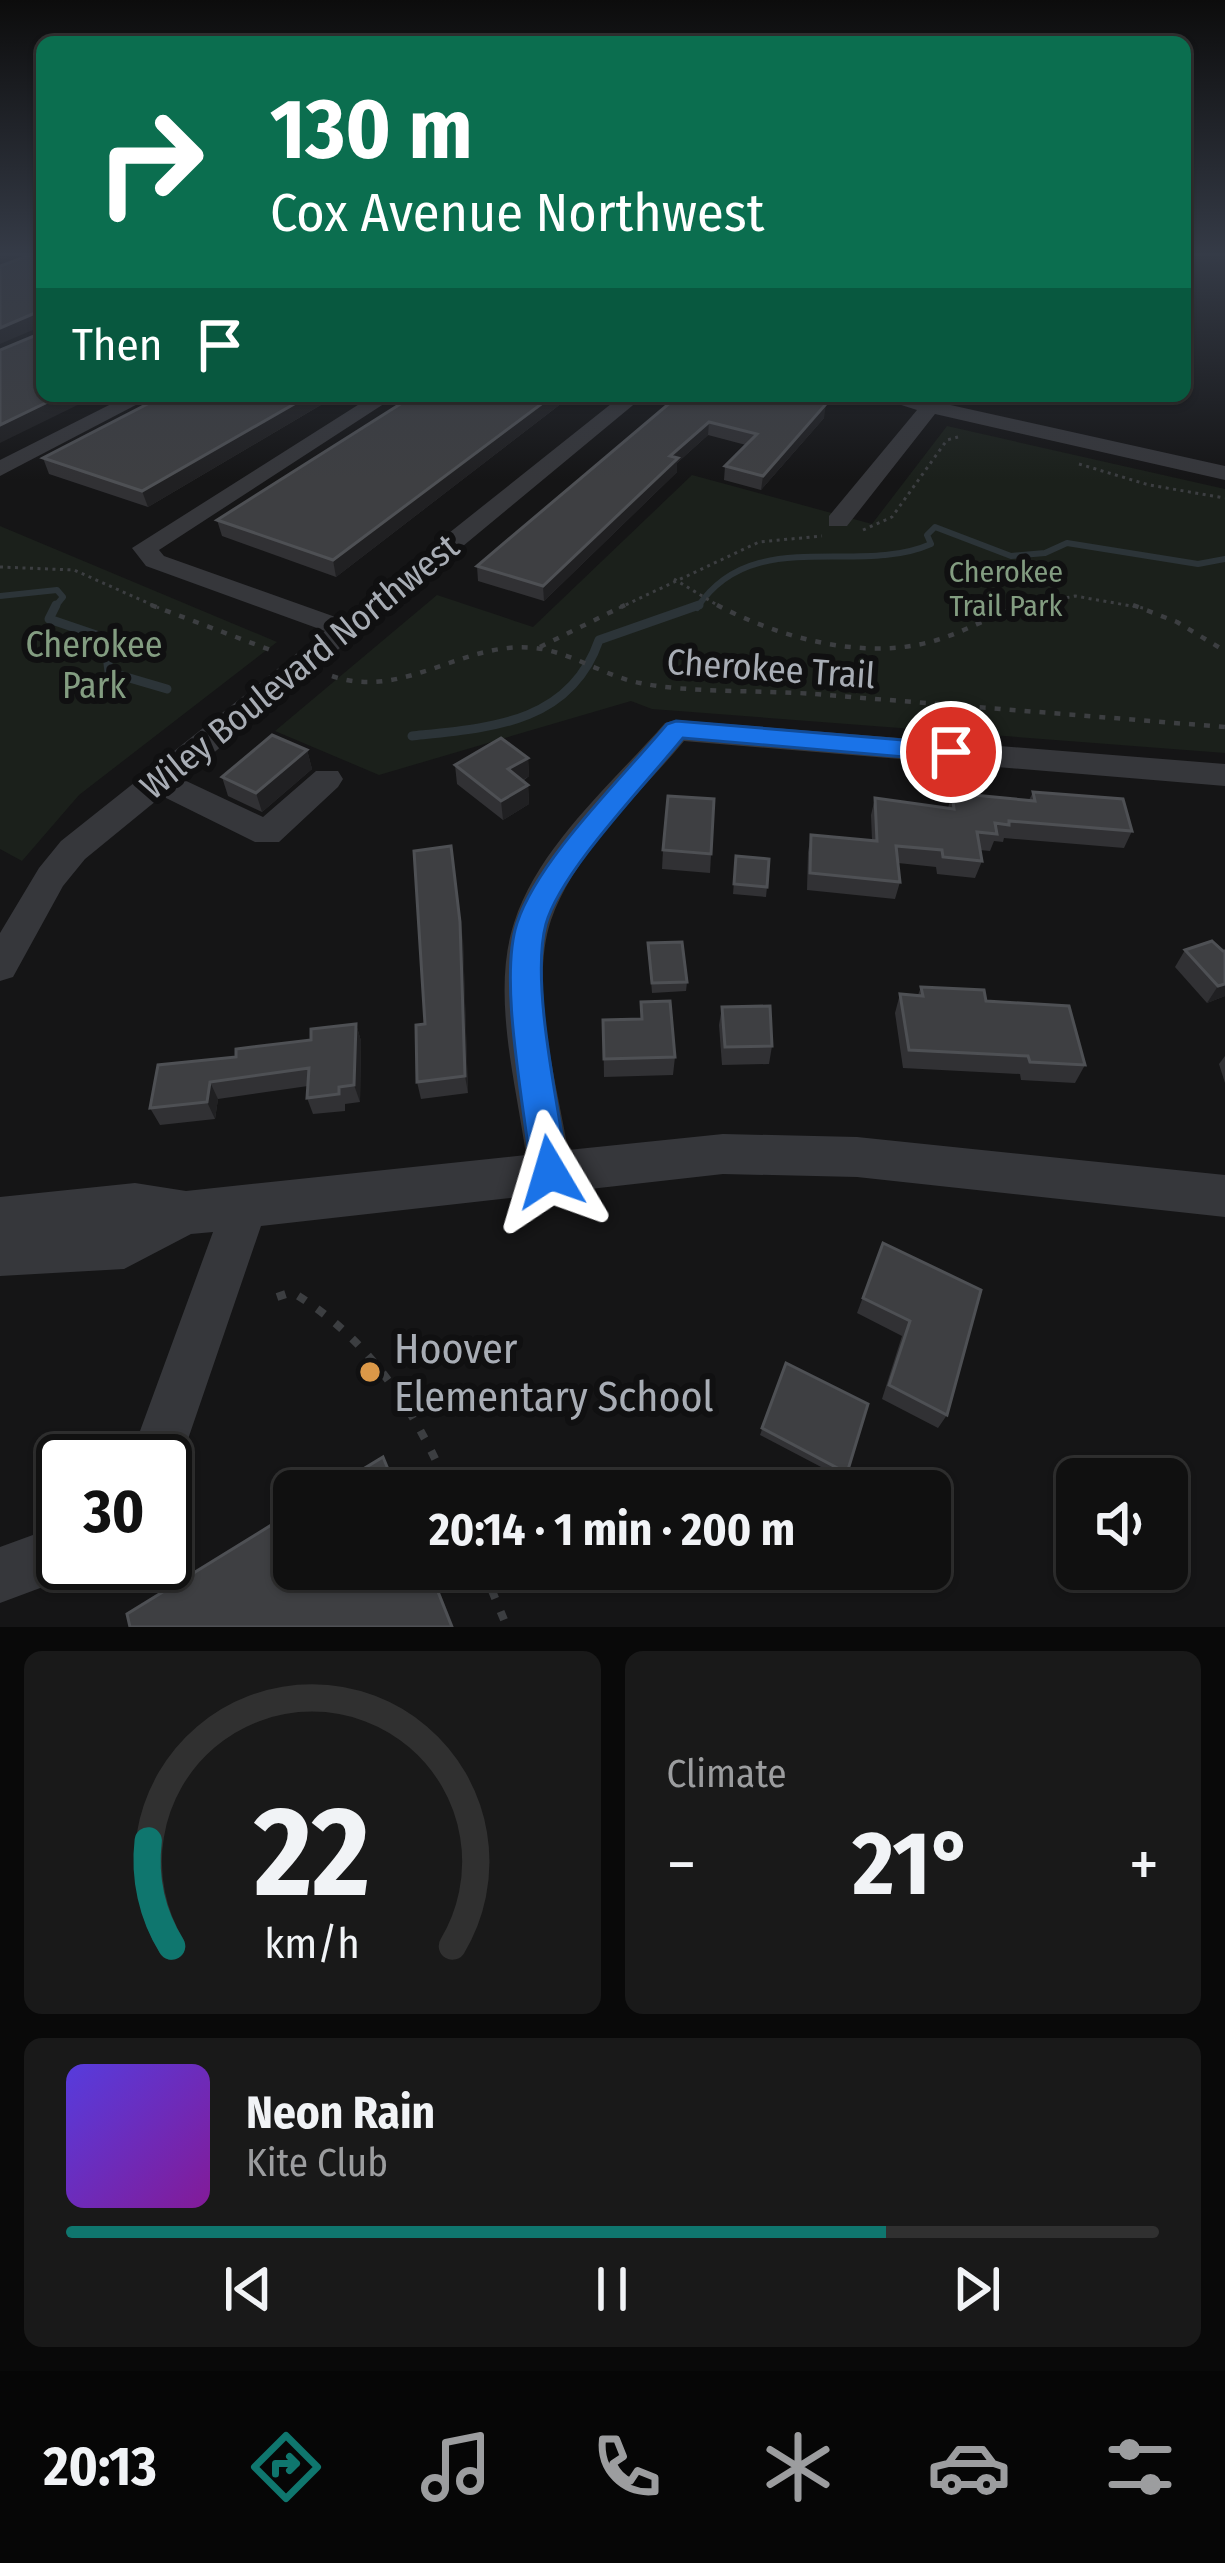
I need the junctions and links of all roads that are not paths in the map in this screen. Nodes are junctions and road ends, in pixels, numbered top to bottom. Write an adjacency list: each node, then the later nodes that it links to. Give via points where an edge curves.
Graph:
1 (131, 402): 6 (street)
2 (376, 402): 9 (street, via 144,548 155,561)
3 (627, 402): 9 (street, Wiley Boulevard Northwest)
4 (909, 402): 5 (street)
5 (930, 407): 7 (street); 8 (street)
6 (0, 469)
7 (1225, 473)
8 (841, 529)
9 (347, 630): 12 (street, Wiley Boulevard Northwest)
10 (1225, 775): 14 (street, via 676,730 557,875 531,924 527,982)
11 (327, 779): 12 (street, via 267,833)
12 (157, 780): 13 (street, Wiley Boulevard Northwest, via 73,850)
13 (3, 954)
14 (550, 1172): 15 (street, via 723,1154 857,1157); 16 (street)
15 (1225, 1196)
16 (245, 1207): 17 (street); 20 (street)
17 (186, 1214): 18 (street, via 135,1204); 19 (street, via 124,1246)
18 (0, 1219)
19 (0, 1253)
20 (165, 1434)
21 (36, 1562): 22 (street)
22 (0, 1575)

